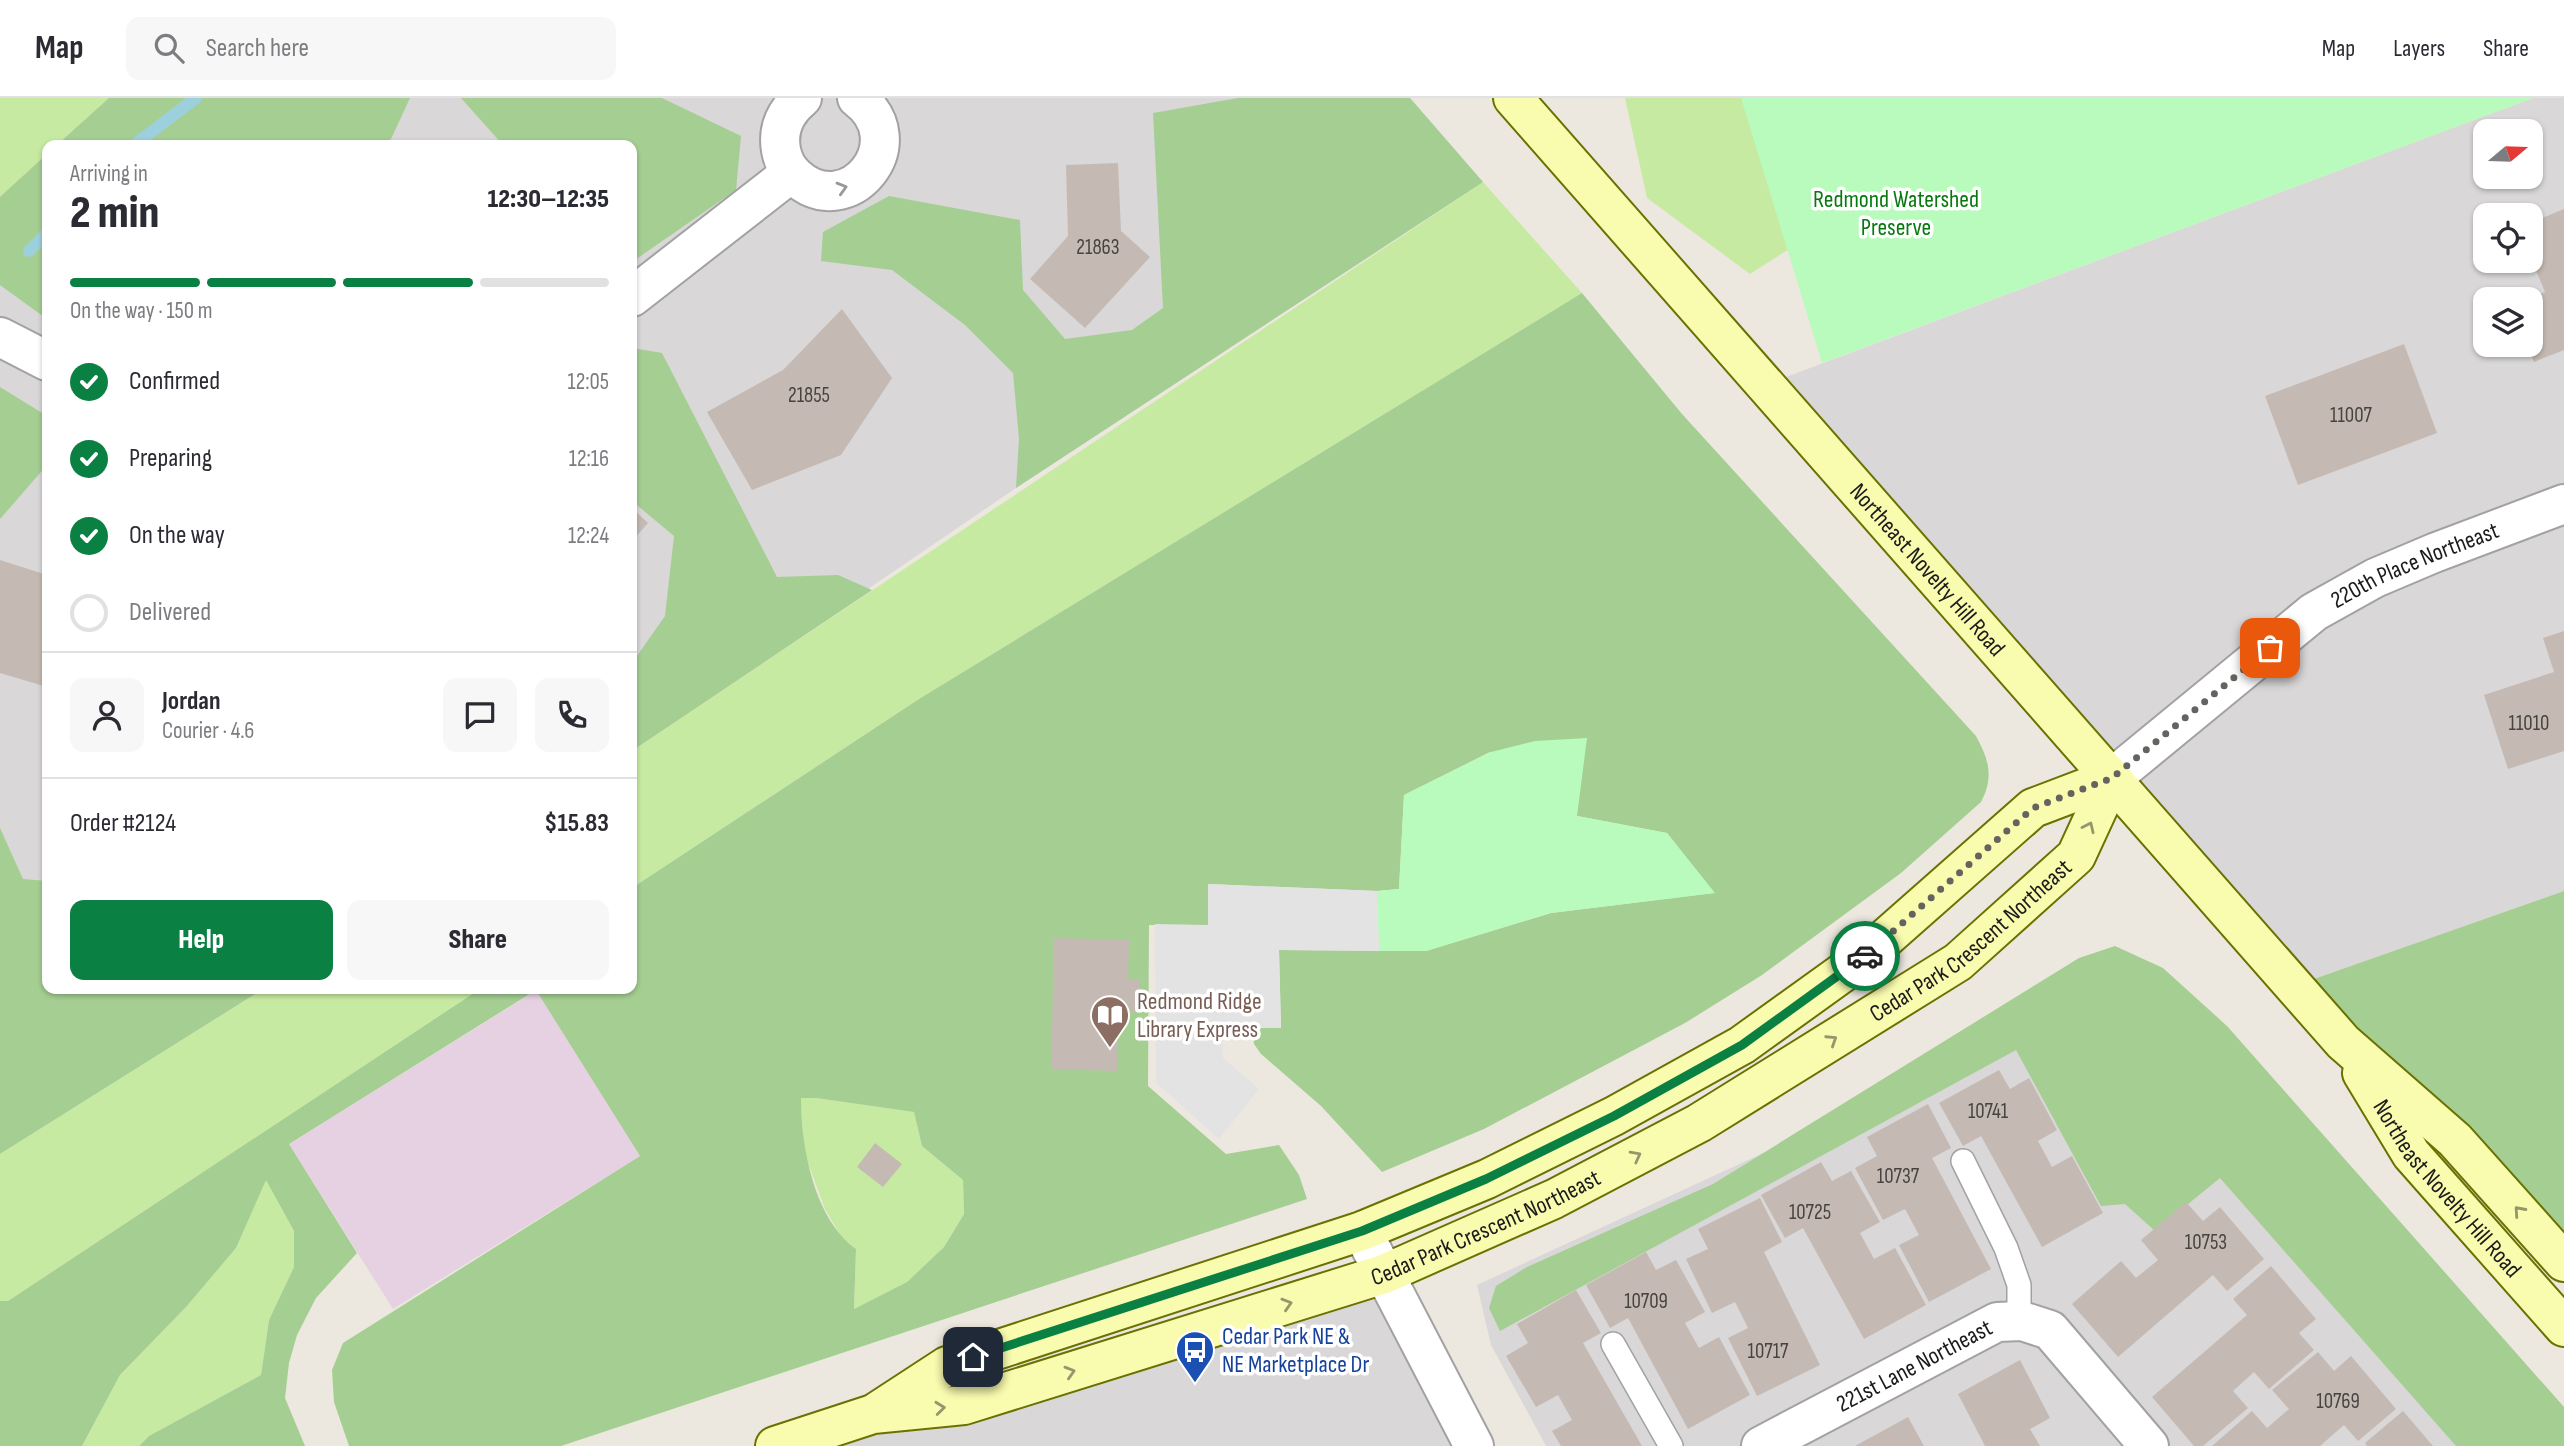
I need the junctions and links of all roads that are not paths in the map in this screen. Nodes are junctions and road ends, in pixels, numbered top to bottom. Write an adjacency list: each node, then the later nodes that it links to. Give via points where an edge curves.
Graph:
1 (802, 98): 4 (street, via 791,107 779,133 783,160)
2 (857, 98): 4 (street, one-way to 2, via 810,186 833,191 862,180 872,168 881,142 874,116)
3 (1513, 98): 9 (street, Northeast Novelty Hill Road)
4 (791, 173): 5 (street)
5 (637, 293)
6 (0, 337): 7 (street)
7 (42, 359)
8 (2564, 504): 9 (street, 220th Place Northeast, via 2375,578 2314,612)
9 (2112, 778): 10 (street, Northeast Novelty Hill Road); 12 (street, Cedar Park Crescent Northeast, via 2033,808 1863,958 1742,1045 1614,1116 1486,1179); 14 (street, Cedar Park Crescent Northeast, one-way to 9, via 1554,1199 1699,1123 1958,962 2076,856)
10 (2343, 1042): 13 (street, Northeast Novelty Hill Road, one-way to 10, via 2455,1140); 16 (street, Northeast Novelty Hill Road, via 2411,1154)
11 (1963, 1161): 15 (lane, via 2019,1285)
12 (1362, 1231): 14 (street); 18 (street, Cedar Park Crescent Northeast, via 947,1366)
13 (2564, 1262)
14 (1384, 1274): 18 (street, Cedar Park Crescent Northeast, one-way to 14, via 964,1405); 20 (street)
15 (2019, 1321): 22 (street, 221st Lane Northeast, via 1997,1322); 23 (street, 221st Lane Northeast, via 2050,1330)
16 (2564, 1327)
17 (1613, 1344): 21 (lane)
18 (873, 1414): 19 (street, Cedar Park Crescent Northeast)
19 (775, 1446)
20 (1474, 1446)
21 (1671, 1446)
22 (1762, 1446)
23 (2150, 1446)

